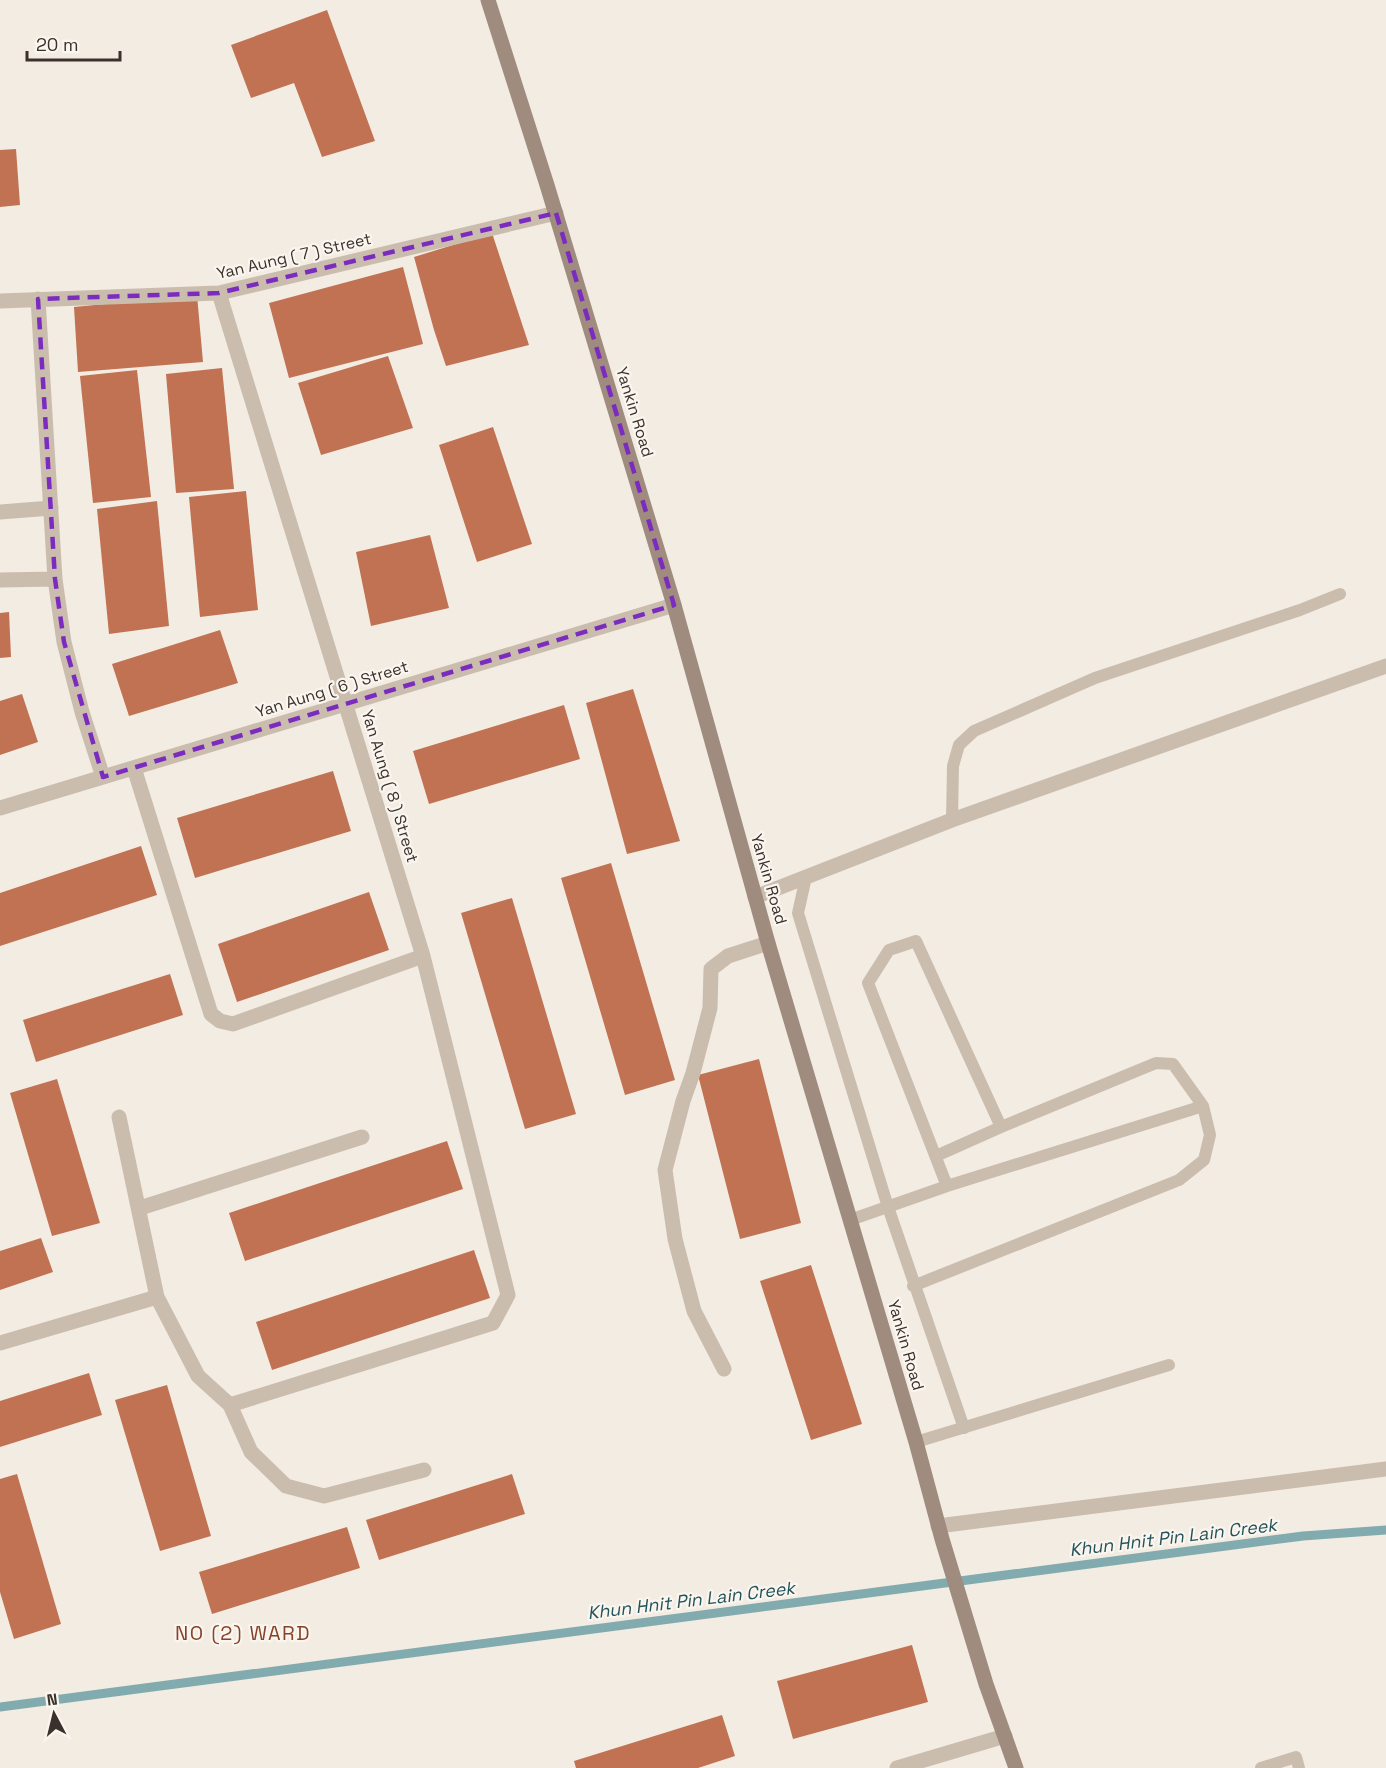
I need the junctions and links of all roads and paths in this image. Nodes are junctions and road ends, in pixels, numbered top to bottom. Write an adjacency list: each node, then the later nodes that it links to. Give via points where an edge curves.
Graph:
1 (488, 0): 2 (main road, Yankin Road)
2 (556, 213): 3 (street, Yan Aung ( 7 ) Street); 11 (main road, Yankin Road)
3 (219, 293): 4 (street, Yan Aung ( 7 ) Street); 13 (street, Yan Aung ( 8 ) Street)
4 (38, 298): 5 (street, Yan Aung ( 7 ) Street); 6 (street)
5 (0, 301)
6 (51, 508): 7 (street); 8 (street)
7 (0, 512)
8 (55, 579): 9 (street); 15 (street, via 64,642)
9 (0, 580)
10 (1340, 594): 17 (lane, via 1095,678 974,731 959,745 953,766)
11 (674, 605): 13 (street, Yan Aung ( 6 ) Street); 19 (main road, Yankin Road)
12 (1386, 666): 17 (street)
13 (346, 704): 14 (street, Yan Aung ( 6 ) Street); 21 (street, Yan Aung ( 8 ) Street)
14 (134, 768): 15 (street, Yan Aung ( 6 ) Street); 21 (street, via 211,1014 220,1021 233,1024)
15 (103, 777): 16 (street, Yan Aung ( 6 ) Street)
16 (0, 808)
17 (952, 820): 18 (street)
18 (806, 877): 19 (street); 28 (lane, via 798,913)
19 (755, 897): 20 (main road, Yankin Road)
20 (768, 943): 30 (main road, Yankin Road); 35 (street, via 728,956 711,969 710,1008 665,1170 675,1239 694,1311)
21 (423, 956): 36 (street, Yan Aung ( 8 ) Street, via 508,1295 493,1323)
22 (1203, 1106): 24 (lane, via 1173,1064 1156,1063); 27 (lane); 31 (lane, via 1210,1135 1204,1160 1179,1179)
23 (119, 1117): 29 (street)
24 (1001, 1127): 26 (lane); 26 (lane, via 916,941 889,950 868,983)
25 (362, 1137): 29 (street)
26 (936, 1156): 27 (lane)
27 (947, 1186): 28 (lane)
28 (888, 1207): 30 (lane); 31 (lane)
29 (140, 1208): 32 (street)
30 (850, 1220): 38 (main road, Yankin Road)
31 (914, 1286): 37 (lane)
32 (158, 1297): 33 (street); 36 (street, via 198,1376)
33 (0, 1343)
34 (1169, 1365): 37 (lane)
35 (724, 1369)
36 (230, 1406): 40 (street, via 251,1452 286,1486 324,1496)
37 (963, 1428): 38 (lane)
38 (916, 1442): 41 (main road, Yankin Road)
39 (1386, 1469): 41 (street)
40 (424, 1470)
41 (938, 1526): 42 (main road, Yankin Road)
42 (1005, 1736): 43 (street); 44 (main road, Yankin Road)
43 (897, 1768)
44 (1016, 1768)
45 (1261, 1768): 46 (lane, via 1296,1757)
46 (1299, 1768)

